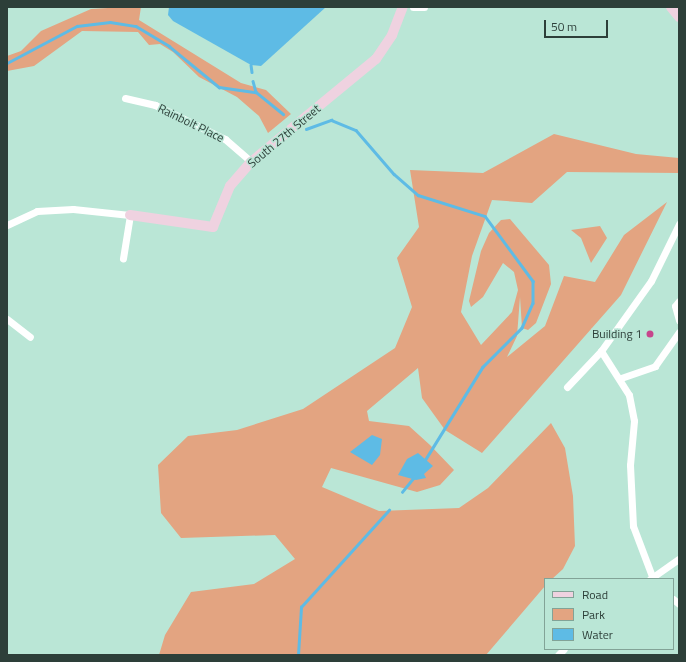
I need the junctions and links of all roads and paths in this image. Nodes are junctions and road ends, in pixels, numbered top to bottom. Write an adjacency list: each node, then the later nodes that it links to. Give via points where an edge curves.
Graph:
1 (403, 7): 7 (street, South 27th Street, via 392,35 376,59)
2 (413, 7): 3 (street)
3 (424, 7)
4 (671, 7): 5 (street)
5 (679, 17)
6 (125, 98): 7 (street, Rainbolt Place, via 154,105 218,136)
7 (251, 162): 8 (street, South 27th Street, via 230,186 213,227)
8 (130, 215): 10 (street, via 73,209 37,211); 11 (street)
9 (679, 224): 17 (street, via 651,280)
10 (7, 225)
11 (123, 258)
12 (679, 301): 14 (street, via 675,306)
13 (7, 319): 16 (street)
14 (679, 320)
15 (679, 332): 18 (street, via 655,366)
16 (30, 337)
17 (601, 351): 18 (street); 19 (street)
18 (621, 378): 21 (street, via 634,421 630,465 633,526)
19 (567, 387)
20 (679, 559): 22 (street)
21 (652, 578)
22 (653, 578)

